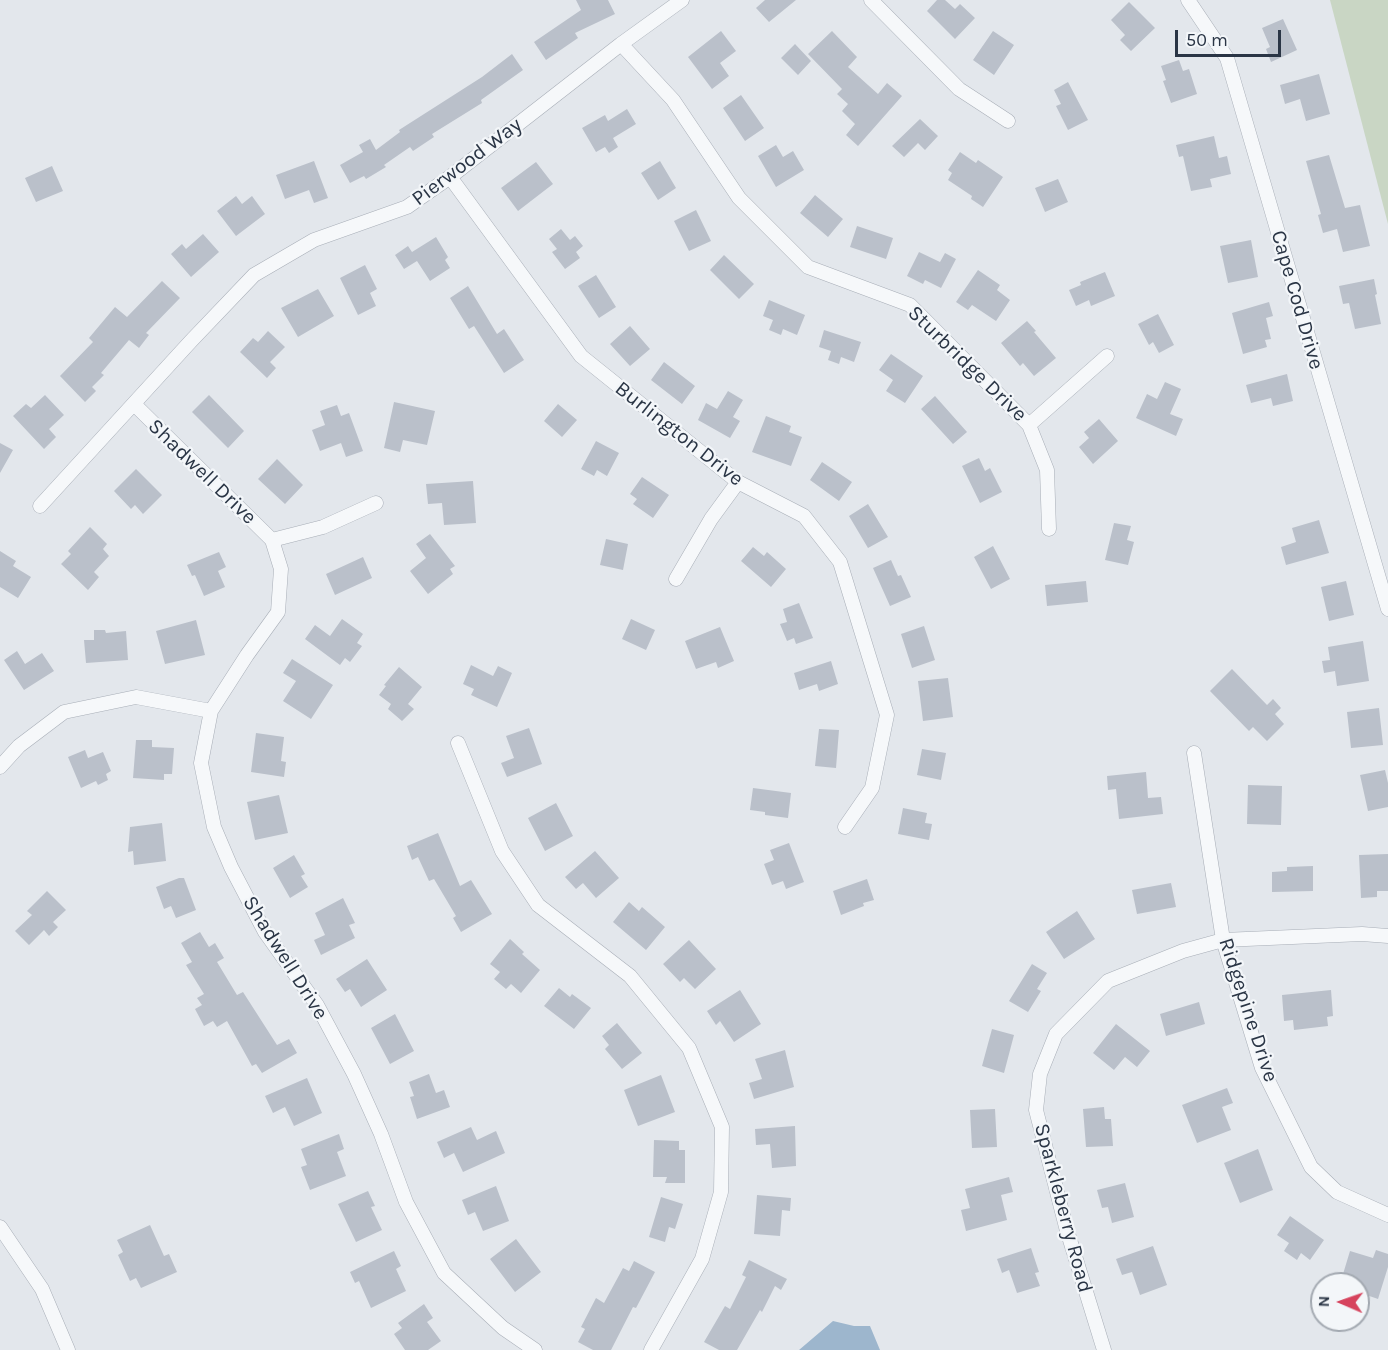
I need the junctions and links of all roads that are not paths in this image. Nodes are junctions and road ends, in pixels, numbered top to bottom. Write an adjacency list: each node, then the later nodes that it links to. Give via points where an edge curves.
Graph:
1 (682, 0): 4 (street, Pierwood Way)
2 (871, 0): 5 (street, via 959,89)
3 (1188, 0): 16 (street, Cape Cod Drive, via 1227,58)
4 (621, 44): 6 (street, Pierwood Way); 9 (street, Sturbridge Drive, via 673,100 739,198 808,267 910,305)
5 (1008, 121)
6 (450, 177): 8 (street, Pierwood Way, via 408,207 314,240 254,276); 10 (street, Burlington Drive, via 581,356)
7 (1107, 356): 9 (street)
8 (134, 404): 12 (street, Pierwood Way); 14 (street, Shadwell Drive)
9 (1029, 425): 13 (street, Sturbridge Drive, via 1047,470)
10 (738, 482): 15 (street); 21 (street, Burlington Drive, via 804,516 840,562 887,715 872,788)
11 (376, 503): 14 (street, via 323,527)
12 (40, 506)
13 (1049, 529)
14 (272, 540): 17 (street, Shadwell Drive, via 281,570 278,612)
15 (676, 579)
16 (1388, 609)
17 (212, 711): 20 (street, via 136,697 64,712 19,746); 27 (street, Shadwell Drive, via 201,763 214,826 231,867 265,932 317,1005 354,1074 406,1202 444,1273 503,1328)
18 (458, 744): 28 (street, via 502,850 538,905 630,976 689,1048 722,1127 722,1192 702,1259)
19 (1194, 753): 23 (street, Ridgepine Drive)
20 (0, 767)
21 (845, 827)
22 (1388, 936): 23 (street, Sparkleberry Road)
23 (1223, 940): 24 (street, Ridgepine Drive, via 1262,1068 1311,1167 1337,1192); 29 (street, Sparkleberry Road, via 1183,951 1108,981 1056,1034 1040,1074 1036,1110 1066,1227)
24 (1388, 1215)
25 (0, 1227): 26 (street, via 42,1288)
26 (68, 1350)
27 (535, 1350)
28 (651, 1350)
29 (1104, 1350)

